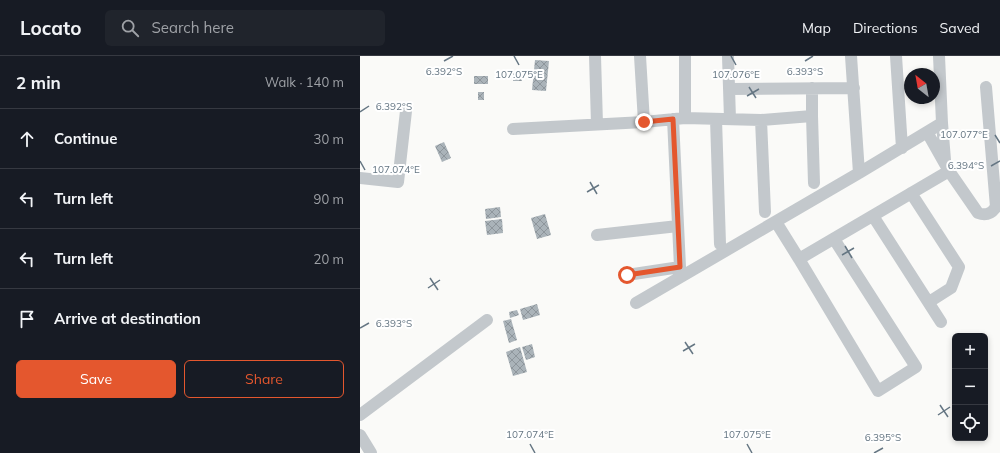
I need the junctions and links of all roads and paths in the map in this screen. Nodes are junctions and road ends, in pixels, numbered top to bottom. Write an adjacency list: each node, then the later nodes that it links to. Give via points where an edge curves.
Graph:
1 (595, 56): 19 (street)
2 (640, 56): 18 (street)
3 (685, 56): 14 (street)
4 (728, 56): 11 (street)
5 (852, 56): 10 (street)
6 (896, 56): 23 (street)
7 (938, 56): 20 (street)
8 (986, 86): 24 (street, via 996,207 992,212 983,215 978,213)
9 (812, 88): 10 (street); 11 (street); 13 (street)
10 (854, 88): 25 (street)
11 (729, 89): 16 (street)
12 (406, 111): 26 (street, via 398,182)
13 (812, 116): 17 (street); 27 (street)
14 (679, 119): 15 (street); 18 (street); 32 (street)
15 (716, 119): 16 (street); 35 (street)
16 (730, 119): 17 (street)
17 (761, 120): 29 (street)
18 (644, 122): 19 (street)
19 (597, 124): 21 (street)
20 (942, 124): 22 (street); 24 (street)
21 (513, 129)
22 (927, 132): 23 (street); 24 (street)
23 (902, 148): 25 (street)
24 (947, 167): 28 (street)
25 (859, 173): 31 (street)
26 (360, 178)
27 (814, 183)
28 (911, 193): 30 (street); 38 (street, via 959,266 951,288)
29 (765, 212)
30 (873, 216): 34 (street); 38 (street)
31 (776, 222): 36 (street); 39 (street)
32 (678, 226): 33 (street); 37 (street, via 680,267)
33 (597, 236)
34 (834, 239): 36 (street); 36 (street, via 916,367 878,391)
35 (720, 244)
36 (799, 260)
37 (627, 275)
38 (929, 302): 41 (street)
39 (636, 304)
40 (487, 320): 42 (street)
41 (941, 322)
42 (360, 415)
43 (360, 434): 44 (street)
44 (367, 452)

